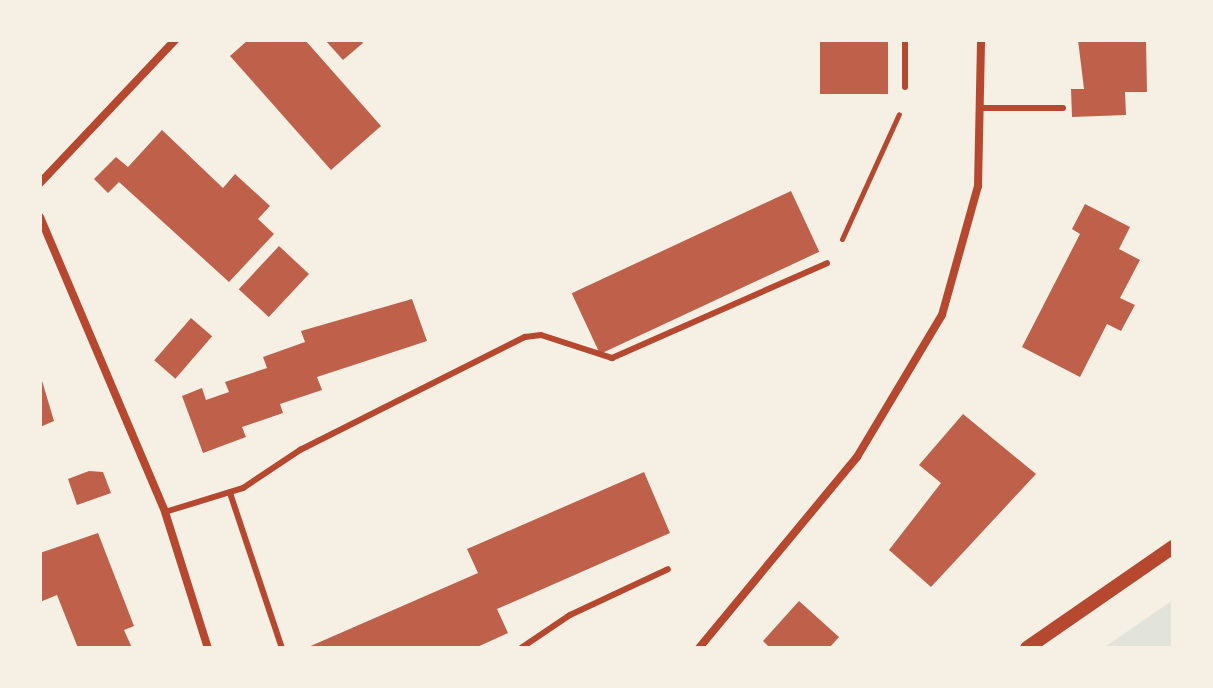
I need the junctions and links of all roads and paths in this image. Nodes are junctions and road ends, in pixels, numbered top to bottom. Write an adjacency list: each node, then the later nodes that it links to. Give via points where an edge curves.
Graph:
1 (175, 40): 7 (street)
2 (905, 40): 4 (lane)
3 (981, 40): 5 (street)
4 (905, 87): 9 (path, via 891,140)
5 (982, 108): 6 (lane); 17 (street, via 978,186 962,257 913,373 789,547)
6 (1063, 108)
7 (40, 183)
8 (40, 217): 11 (street)
9 (827, 263): 10 (lane, via 612,358 541,335 525,337 300,450)
10 (230, 493): 11 (lane); 15 (lane)
11 (165, 512): 14 (street)
12 (1173, 547): 18 (street)
13 (668, 569): 16 (lane, via 570,615)
14 (208, 648)
15 (282, 648)
16 (521, 648)
17 (699, 648)
18 (1027, 648)

